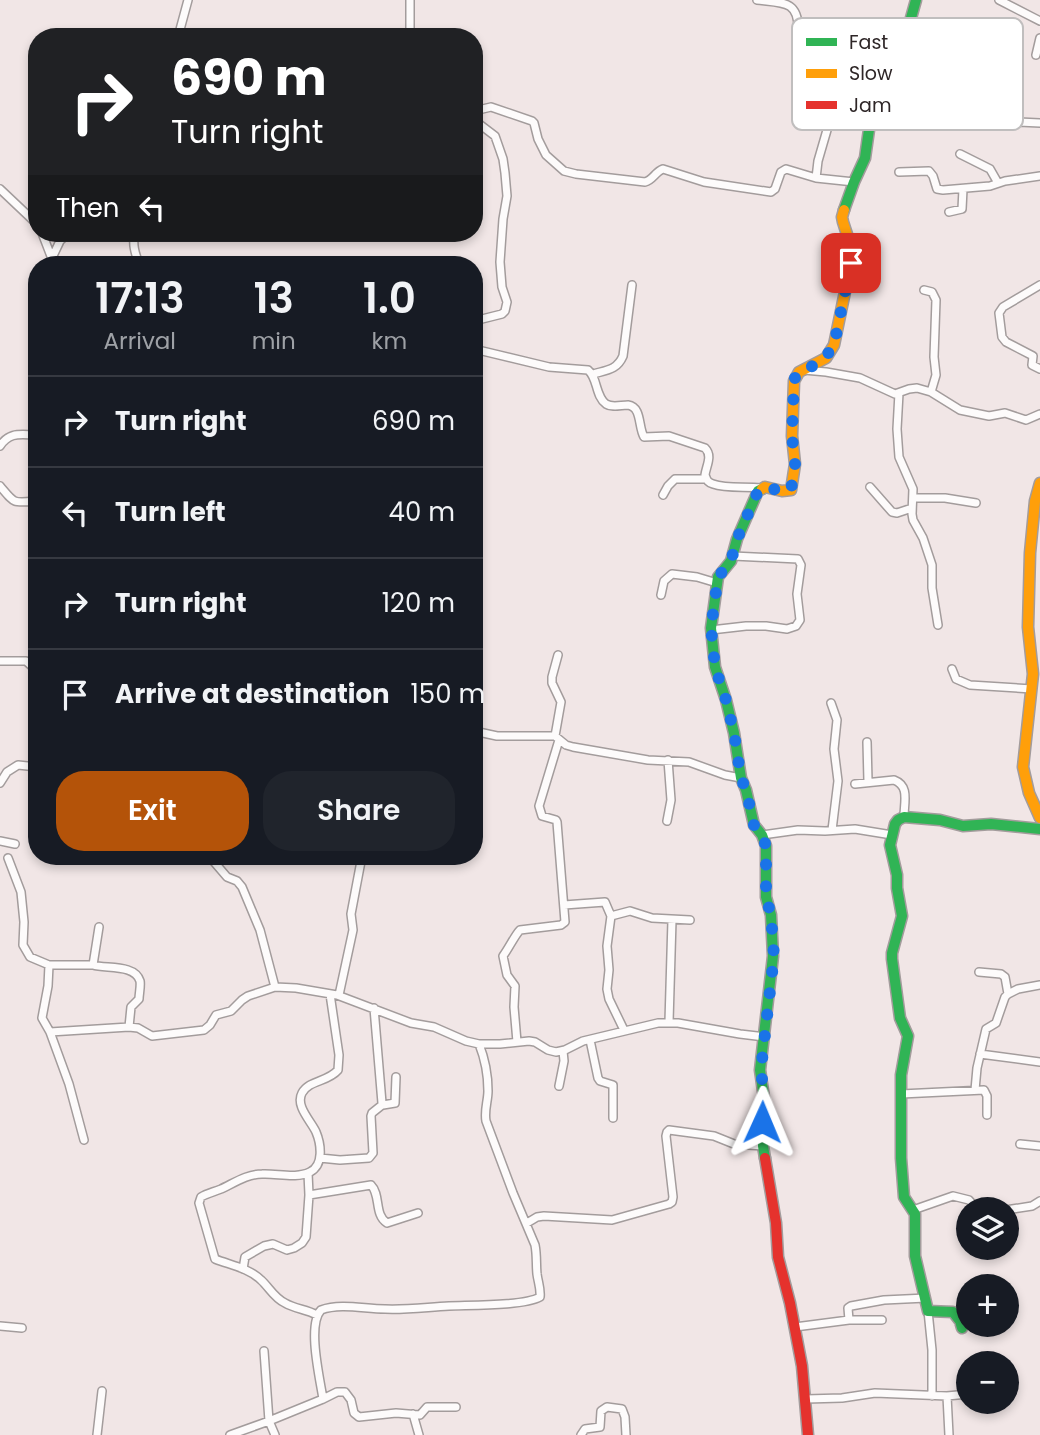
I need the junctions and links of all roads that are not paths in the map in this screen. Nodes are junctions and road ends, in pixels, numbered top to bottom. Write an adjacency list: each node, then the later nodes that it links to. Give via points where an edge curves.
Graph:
1 (188, 0): 9 (street)
2 (410, 0): 10 (street)
3 (757, 0): 6 (street, via 786,3)
4 (916, 0): 7 (street)
5 (999, 0): 8 (street)
6 (798, 18)
7 (911, 18)
8 (1040, 21)
9 (180, 28)
10 (410, 28)
11 (1040, 38): 12 (street)
12 (1036, 55)
13 (483, 109): 20 (street, via 491,107 532,121 546,155 568,173 645,183 663,169 704,182 771,192 786,169)
14 (483, 127): 30 (street, via 495,136 507,196 500,262 507,302 502,314)
15 (827, 130): 20 (street)
16 (868, 130): 21 (street)
17 (960, 154): 22 (street, via 990,169)
18 (899, 172): 24 (street, via 929,172 939,190)
19 (1040, 177): 22 (street)
20 (816, 178): 21 (street)
21 (854, 182): 33 (street, via 842,217 853,253 834,345 819,363)
22 (998, 183): 24 (street)
23 (0, 189): 26 (street)
24 (964, 189): 25 (street, via 962,209)
25 (949, 212)
26 (28, 215)
27 (632, 285): 34 (street, via 623,356 616,367)
28 (1040, 285): 32 (street, via 999,313 1002,337 1033,356 1032,365)
29 (924, 290): 35 (street, via 932,292 936,300 936,375)
30 (483, 319)
31 (483, 351): 34 (street)
32 (1040, 369)
33 (802, 370): 36 (street, via 860,378); 44 (street, via 796,375 793,395 791,490)
34 (593, 374): 40 (street, via 606,404 635,408 644,437 670,436 705,448 709,455)
35 (931, 392): 36 (street, via 917,388); 37 (street, via 960,410 980,415 1005,413 1026,420)
36 (899, 393): 46 (street, via 899,457)
37 (1040, 414)
38 (28, 434): 39 (street, via 16,433)
39 (0, 446)
40 (706, 479): 44 (street, via 712,484); 45 (street, via 676,479)
41 (1040, 483): 50 (street, via 1035,501)
42 (0, 486): 47 (street, via 9,499)
43 (870, 487): 49 (street, via 892,512)
44 (761, 488): 51 (street)
45 (663, 495)
46 (914, 498): 48 (street); 49 (street)
47 (28, 501)
48 (976, 503)
49 (912, 508): 54 (street, via 932,565)
50 (1035, 554): 60 (street, via 1028,626)
51 (733, 556): 52 (street); 55 (street, via 800,561 799,623 787,629 746,626)
52 (717, 583): 53 (street, via 672,574 664,581); 55 (street)
53 (661, 595)
54 (938, 625)
55 (711, 630): 67 (street)
56 (558, 655): 63 (street, via 552,677 562,705)
57 (0, 661): 58 (street)
58 (28, 663)
59 (952, 669): 60 (street, via 956,679 970,685)
60 (1032, 689): 72 (street, via 1023,767)
61 (831, 703): 75 (street, via 837,720 838,781)
62 (483, 733): 63 (street)
63 (557, 738): 65 (street, via 566,745 606,753); 83 (street, via 539,806 542,816 557,822)
64 (867, 742): 68 (street)
65 (668, 760): 67 (street); 73 (street, via 671,800)
66 (28, 766): 69 (street, via 18,765)
67 (741, 778): 76 (street, via 754,825)
68 (869, 781): 70 (street); 71 (street, via 894,780 904,785)
69 (0, 783)
70 (855, 784)
71 (904, 817): 74 (street, via 958,826); 77 (street, via 895,824)
72 (1040, 818)
73 (667, 821)
74 (1040, 829)
75 (832, 830): 76 (street); 77 (street)
76 (762, 835): 100 (street, via 774,956)
77 (892, 835): 110 (street, via 902,911 892,959 900,1018 908,1036)
78 (0, 841): 79 (street)
79 (15, 844)
80 (8, 858): 88 (street, via 21,892 23,945 30,957)
81 (216, 865): 92 (street, via 242,887 260,930)
82 (360, 865): 94 (street, via 351,914 354,930)
83 (565, 905): 84 (street, via 605,902); 102 (street, via 563,924 520,930 503,956 515,986)
84 (611, 916): 85 (street, via 629,911); 98 (street, via 607,989)
85 (672, 920): 86 (street); 96 (street)
86 (690, 920)
87 (99, 927): 89 (street)
88 (49, 965): 89 (street); 99 (street, via 42,1018)
89 (93, 965): 97 (street, via 125,968 140,981)
90 (979, 972): 93 (street, via 1005,976)
91 (1040, 985): 93 (street)
92 (275, 987): 94 (street); 97 (street, via 248,996 231,1011 216,1014 204,1030 152,1036)
93 (1008, 994): 105 (street, via 996,1023 986,1029)
94 (335, 995): 95 (street); 118 (street, via 338,1070 304,1090 301,1097 318,1138)
95 (374, 1008): 103 (street); 111 (street)
96 (669, 1022): 98 (street); 100 (street)
97 (129, 1027): 99 (street)
98 (624, 1030): 101 (street)
99 (50, 1032): 114 (street)
100 (765, 1037): 116 (street)
101 (590, 1040): 104 (street); 113 (street, via 598,1078 613,1085)
102 (517, 1042): 103 (street); 104 (street, via 535,1042)
103 (479, 1044): 126 (street, via 487,1076 486,1121)
104 (562, 1051): 108 (street)
105 (980, 1054): 106 (street); 109 (street)
106 (1040, 1062)
107 (396, 1077): 111 (street, via 395,1103)
108 (559, 1086)
109 (975, 1090): 110 (street); 112 (street, via 986,1093)
110 (901, 1094): 124 (street, via 904,1197)
111 (382, 1105): 118 (street, via 371,1116 373,1153 369,1158)
112 (987, 1115)
113 (612, 1118)
114 (84, 1140)
115 (1020, 1144): 117 (street)
116 (763, 1146): 126 (street, via 669,1130 673,1197 669,1204 611,1220 544,1216); 135 (street, via 778,1257)
117 (1040, 1146)
118 (320, 1158): 119 (street)
119 (308, 1173): 120 (street); 127 (street, via 260,1174 201,1197 215,1259)
120 (309, 1195): 125 (street, via 371,1185 384,1222); 127 (street, via 302,1243 287,1250 273,1244 264,1246 245,1257)
121 (957, 1197): 124 (street)
122 (1040, 1201): 123 (street)
123 (1019, 1208)
124 (913, 1210): 128 (street, via 915,1256)
125 (418, 1213)
126 (527, 1223): 130 (street, via 537,1254 541,1292 534,1300 389,1310 327,1308)
127 (243, 1269): 130 (street, via 283,1303)
128 (926, 1297): 129 (street); 133 (street, via 851,1306)
129 (928, 1311): 131 (street); 140 (street)
130 (317, 1315): 142 (street, via 316,1365)
131 (956, 1316)
132 (882, 1320): 133 (street)
133 (849, 1321): 135 (street)
134 (0, 1326): 136 (street)
135 (795, 1327): 143 (street)
136 (22, 1328)
137 (264, 1350): 146 (street)
138 (102, 1391): 147 (street)
139 (956, 1395): 141 (street)
140 (932, 1396): 141 (street); 143 (street, via 875,1392)
141 (947, 1396): 154 (street)
142 (323, 1399): 145 (street, via 345,1392 359,1417); 146 (street)
143 (806, 1399): 153 (street)
144 (456, 1407): 145 (street, via 428,1407 421,1415)
145 (413, 1414): 150 (street)
146 (269, 1421): 148 (street); 149 (street)
147 (97, 1435)
148 (230, 1435)
149 (275, 1435)
150 (419, 1435)
151 (580, 1435): 152 (street, via 585,1429 600,1427 601,1411 607,1407 622,1409)
152 (626, 1435)
153 (808, 1435)
154 (948, 1435)

